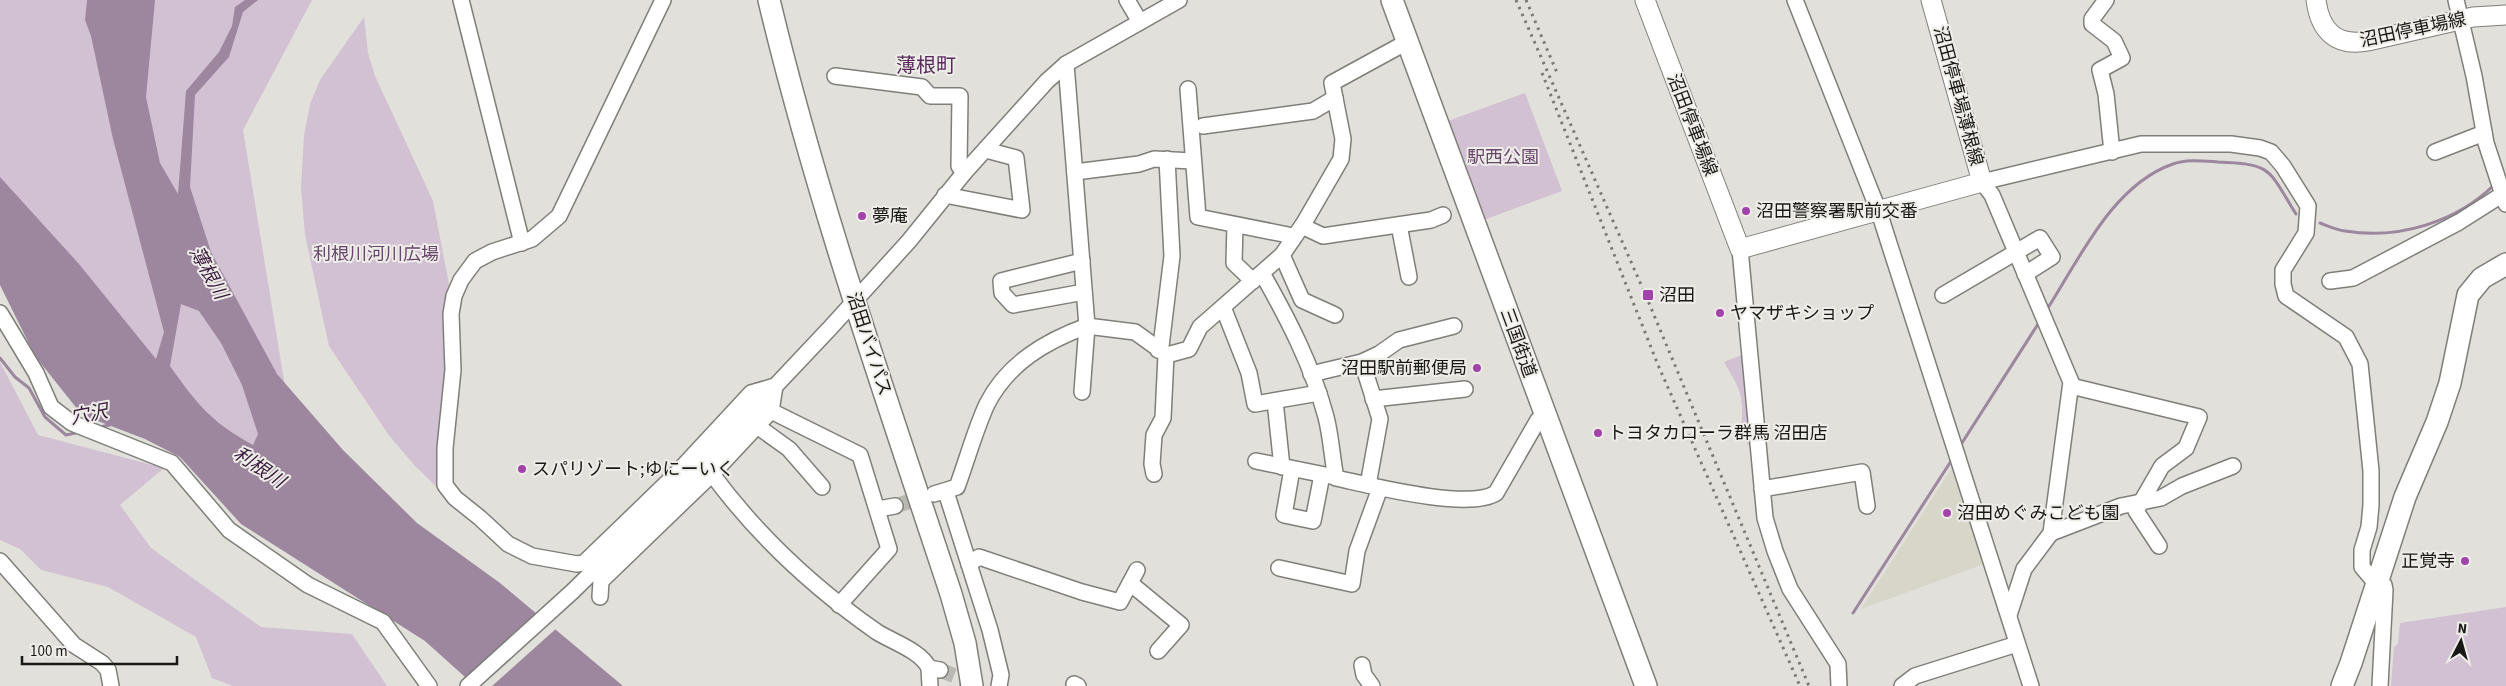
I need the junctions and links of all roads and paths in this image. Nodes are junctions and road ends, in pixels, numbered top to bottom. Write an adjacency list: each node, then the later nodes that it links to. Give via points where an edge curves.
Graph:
1 (461, 0): 39 (street)
2 (663, 0): 39 (street, via 558,216 532,239)
3 (769, 0): 51 (highway, 沼田バイパス, via 786,69)
4 (1127, 0): 15 (street)
5 (1179, 0): 15 (street)
6 (1392, 0): 16 (highway, 三国街道)
7 (1645, 0): 40 (main road, 沼田停車場線)
8 (1795, 0): 33 (street)
9 (1931, 0): 30 (main road, 沼田停車場薄根線)
10 (2106, 0): 24 (street, via 2092,19 2092,24 2114,41 2122,58 2100,70)
11 (2316, 0): 14 (main road, 沼田停車場線, via 2319,20 2323,25 2338,39 2352,43)
12 (2456, 0): 14 (street)
13 (2506, 14): 14 (main road, 沼田停車場線)
14 (2461, 20): 22 (street)
15 (1140, 22): 17 (street)
16 (1407, 42): 20 (street, via 1336,78 1332,83); 68 (highway, 三国街道)
17 (1066, 64): 23 (street); 28 (street)
18 (835, 76): 29 (street, via 922,87 930,96 960,96 959,166)
19 (1188, 89): 27 (street)
20 (1335, 98): 21 (street, via 1313,112); 37 (street, via 1343,139 1341,159)
21 (1203, 126)
22 (2484, 133): 25 (street); 32 (street)
23 (986, 150): 29 (street); 31 (street, via 1016,158 1022,210)
24 (2112, 152): 30 (street); 88 (street, via 2141,144 2250,145 2271,152 2308,206 2306,233 2283,270 2283,284 2286,296 2297,306 2346,337 2360,364 2371,471 2369,527 2362,550 2362,567)
25 (2435, 152)
26 (1167, 160): 27 (street); 28 (street, via 1154,159); 57 (street, via 1172,256)
27 (1192, 161): 35 (street, via 1198,217)
28 (1075, 172): 43 (street)
29 (964, 173): 31 (street)
30 (1982, 182): 33 (main road, 沼田停車場薄根線); 41 (street, via 1992,195)
31 (945, 195): 51 (street)
32 (2504, 199): 48 (street, via 2353,278)
33 (1879, 212): 40 (main road, 沼田停車場薄根線); 91 (street)
34 (1442, 215): 36 (street)
35 (1235, 225): 38 (street); 46 (street, via 1234,263)
36 (1399, 225): 37 (street, via 1323,236); 47 (street)
37 (1302, 226): 38 (street)
38 (1293, 238): 42 (street)
39 (522, 243): 60 (street, via 492,252 467,269 454,296 452,314 453,370 445,484 455,498 508,544 532,556 584,563 673,477 751,394)
40 (1740, 249): 78 (street)
41 (2016, 253): 45 (street); 45 (street, via 2040,238 2052,257); 50 (street)
42 (1282, 255): 46 (street); 54 (street, via 1302,300)
43 (1082, 261): 49 (street); 49 (street, via 1000,281 1002,293 1013,305)
44 (2506, 264): 88 (highway, via 2482,278 2468,295 2450,383 2405,497)
45 (2025, 274): 61 (street)
46 (1258, 277): 52 (street); 59 (street, via 1297,337)
47 (1409, 277)
48 (2330, 281)
49 (1084, 292): 55 (street)
50 (1943, 295)
51 (855, 301): 60 (street); 99 (highway, 沼田バイパス, via 951,594 965,643)
52 (1223, 307): 57 (street, via 1200,327 1189,349); 66 (street, via 1249,373 1255,404)
53 (0, 313): 96 (street, via 36,373 51,407 72,423 172,463 229,530 308,585 384,622)
54 (1335, 315)
55 (1087, 326): 57 (street, via 1135,332); 63 (street); 86 (street, via 1047,343 1015,367 988,404 957,487 940,493)
56 (1454, 326): 58 (street, via 1399,340)
57 (1162, 352): 74 (street, via 1164,418 1154,435)
58 (1362, 362): 59 (street); 65 (street)
59 (1311, 374): 64 (street)
60 (775, 386): 67 (street); 97 (street, via 699,467 573,591)
61 (2071, 386): 79 (street, via 2199,417 2186,448 2162,466); 83 (street)
62 (1465, 389): 65 (street)
63 (1082, 392)
64 (1319, 393): 66 (street); 75 (street, via 1326,418)
65 (1374, 399): 77 (street, via 1380,419)
66 (1275, 401): 72 (street)
67 (771, 411): 69 (street); 82 (street, via 860,455)
68 (1544, 414): 77 (street, via 1496,493 1490,497 1482,500); 102 (highway, 三国街道)
69 (757, 426): 73 (street); 76 (street, via 789,449)
70 (1256, 461): 72 (street)
71 (2233, 466): 79 (street, via 2160,498)
72 (1287, 468): 75 (street); 75 (street, via 1284,515 1313,521)
73 (712, 474): 89 (street, via 599,579); 90 (street, via 740,512)
74 (1154, 474)
75 (1329, 476): 77 (street)
76 (822, 487)
77 (1374, 487): 87 (street, via 1352,584)
78 (1762, 489): 81 (street, via 1862,472); 103 (street, via 1775,550 1795,598 1838,664)
79 (2138, 503): 83 (street, via 2121,506); 84 (street, via 2136,511)
80 (895, 506): 82 (street)
81 (1867, 506)
82 (878, 510): 90 (street, via 889,549)
83 (2051, 533): 91 (street, via 2024,569)
84 (2160, 546)
85 (0, 561): 95 (street, via 74,645 102,663 108,670)
86 (969, 564): 93 (street, via 979,557 1120,602 1134,577 1181,625); 100 (street, via 1001,675)
87 (1279, 568)
88 (2378, 581): 106 (highway); 107 (street, via 2386,590)
89 (600, 597)
90 (839, 605): 98 (street, via 925,660 935,669)
91 (2009, 615): 92 (street)
92 (2018, 644): 104 (street, via 1915,676); 105 (street)
93 (1158, 651)
94 (1362, 665): 101 (street)
95 (111, 686)
96 (429, 686)
97 (468, 686)
98 (930, 686)
99 (972, 686)
100 (999, 686)
101 (1372, 686)
102 (1646, 686)
103 (1839, 686)
104 (1902, 686)
105 (2031, 686)
106 (2342, 686)
107 (2380, 686)

